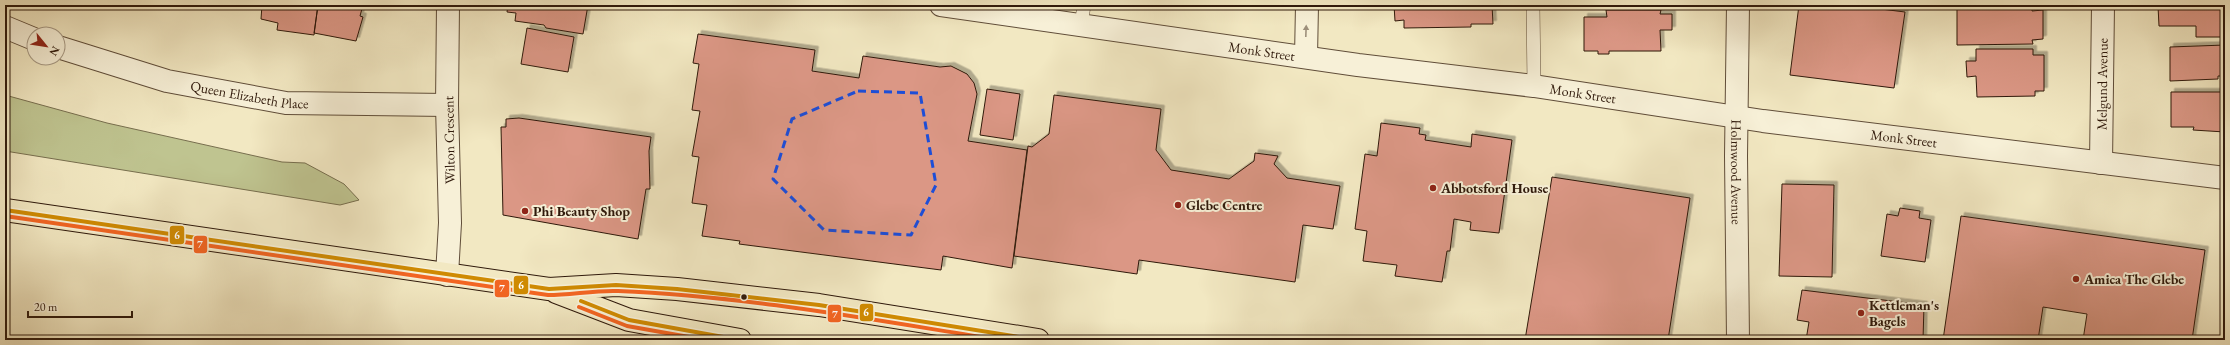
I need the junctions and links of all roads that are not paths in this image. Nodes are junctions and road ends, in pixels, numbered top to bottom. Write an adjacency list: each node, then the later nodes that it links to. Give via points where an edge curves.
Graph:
1 (448, 5): 13 (street, Wilton Crescent)
2 (941, 5): 7 (street, Monk Street)
3 (1307, 5): 11 (street, one-way to 3)
4 (1533, 5): 12 (lane)
5 (1738, 5): 14 (street, Holmwood Avenue)
6 (2102, 5): 15 (street, Melgund Avenue)
7 (1082, 15): 11 (street, Monk Street)
8 (5, 27): 9 (street)
9 (26, 36)
10 (66, 49): 13 (street, Queen Elizabeth Place, via 167,81 286,103)
11 (1306, 57): 12 (street, Monk Street)
12 (1534, 86): 14 (street, Monk Street)
13 (447, 105): 18 (street, Wilton Crescent, via 450,224)
14 (1736, 116): 15 (street, Monk Street); 22 (street, Holmwood Avenue)
15 (2102, 162): 16 (street, Monk Street)
16 (2225, 178)
17 (5, 210): 18 (main road)
18 (447, 276): 19 (main road)
19 (549, 289): 20 (main road, via 630,320); 21 (main road, via 616,285 676,289 819,305)
20 (740, 340)
21 (1038, 340)
22 (1738, 340)

